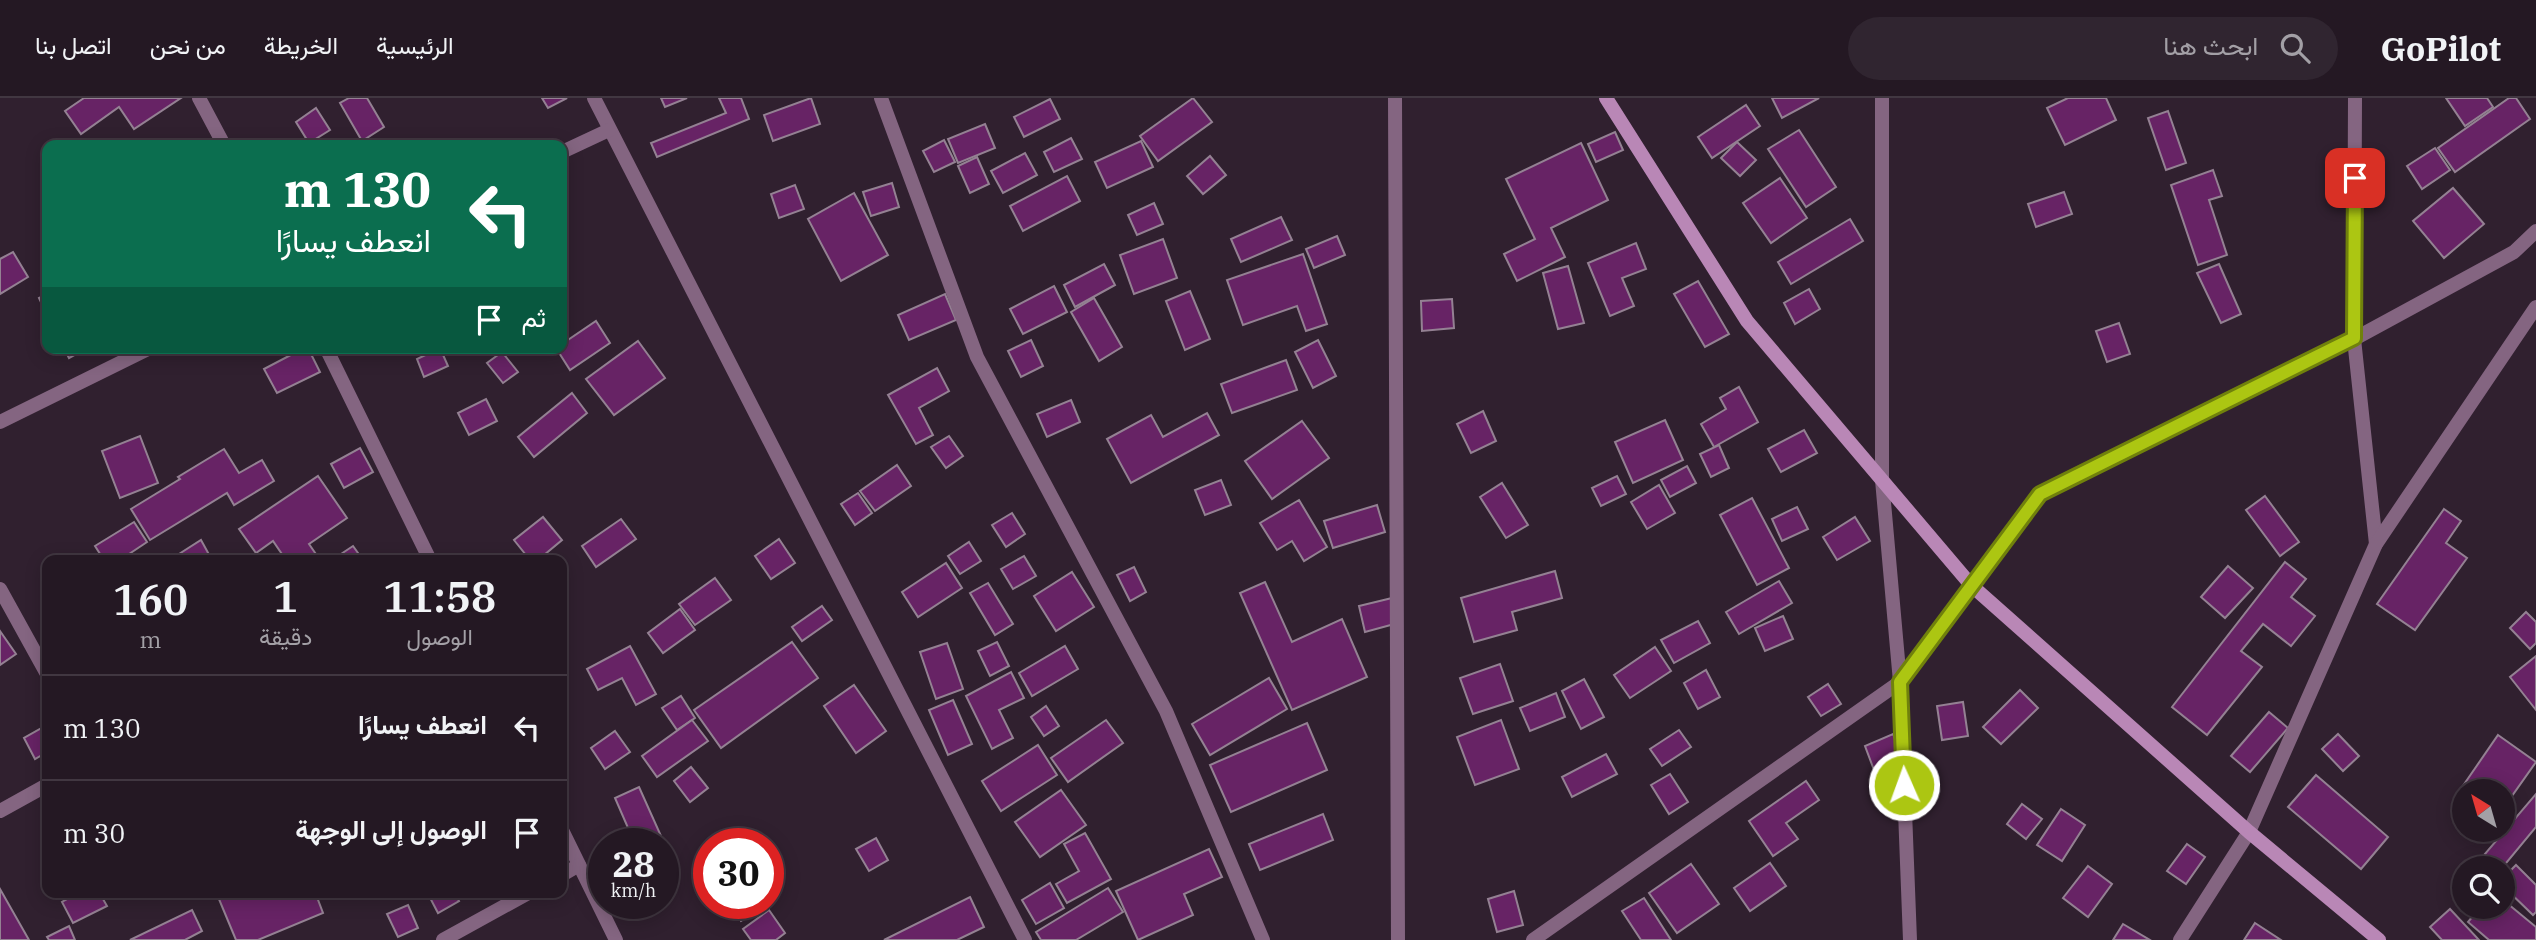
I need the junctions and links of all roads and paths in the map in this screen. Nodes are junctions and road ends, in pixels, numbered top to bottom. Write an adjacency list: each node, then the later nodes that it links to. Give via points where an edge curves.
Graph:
1 (199, 98): 9 (street)
2 (594, 98): 8 (street)
3 (881, 98): 34 (street, via 977,357 1166,711)
4 (1395, 98): 35 (street)
5 (1605, 98): 17 (street, via 1747,321)
6 (1882, 98): 17 (street)
7 (2355, 98): 13 (street)
8 (609, 130): 10 (street); 33 (street)
9 (221, 140)
10 (567, 150)
11 (2536, 231): 13 (street, via 2514,252)
12 (2536, 306): 18 (street)
13 (2354, 338): 18 (street); 20 (street, via 2040,494)
14 (138, 354): 16 (street)
15 (329, 354): 19 (street)
16 (0, 422)
17 (1882, 480): 20 (street); 23 (street)
18 (2376, 544): 26 (street)
19 (428, 555)
20 (1971, 585): 23 (street); 26 (street)
21 (0, 589): 22 (street)
22 (42, 665)
23 (1900, 682): 36 (street); 37 (street)
24 (42, 788): 25 (street)
25 (0, 811)
26 (2249, 832): 38 (street); 39 (street)
27 (567, 840): 28 (street)
28 (579, 865): 29 (street); 32 (street)
29 (567, 872)
30 (519, 898): 31 (street)
31 (443, 940)
32 (616, 940)
33 (1025, 940)
34 (1263, 940)
35 (1398, 940)
36 (1532, 940)
37 (1910, 940)
38 (2180, 940)
39 (2378, 940)

